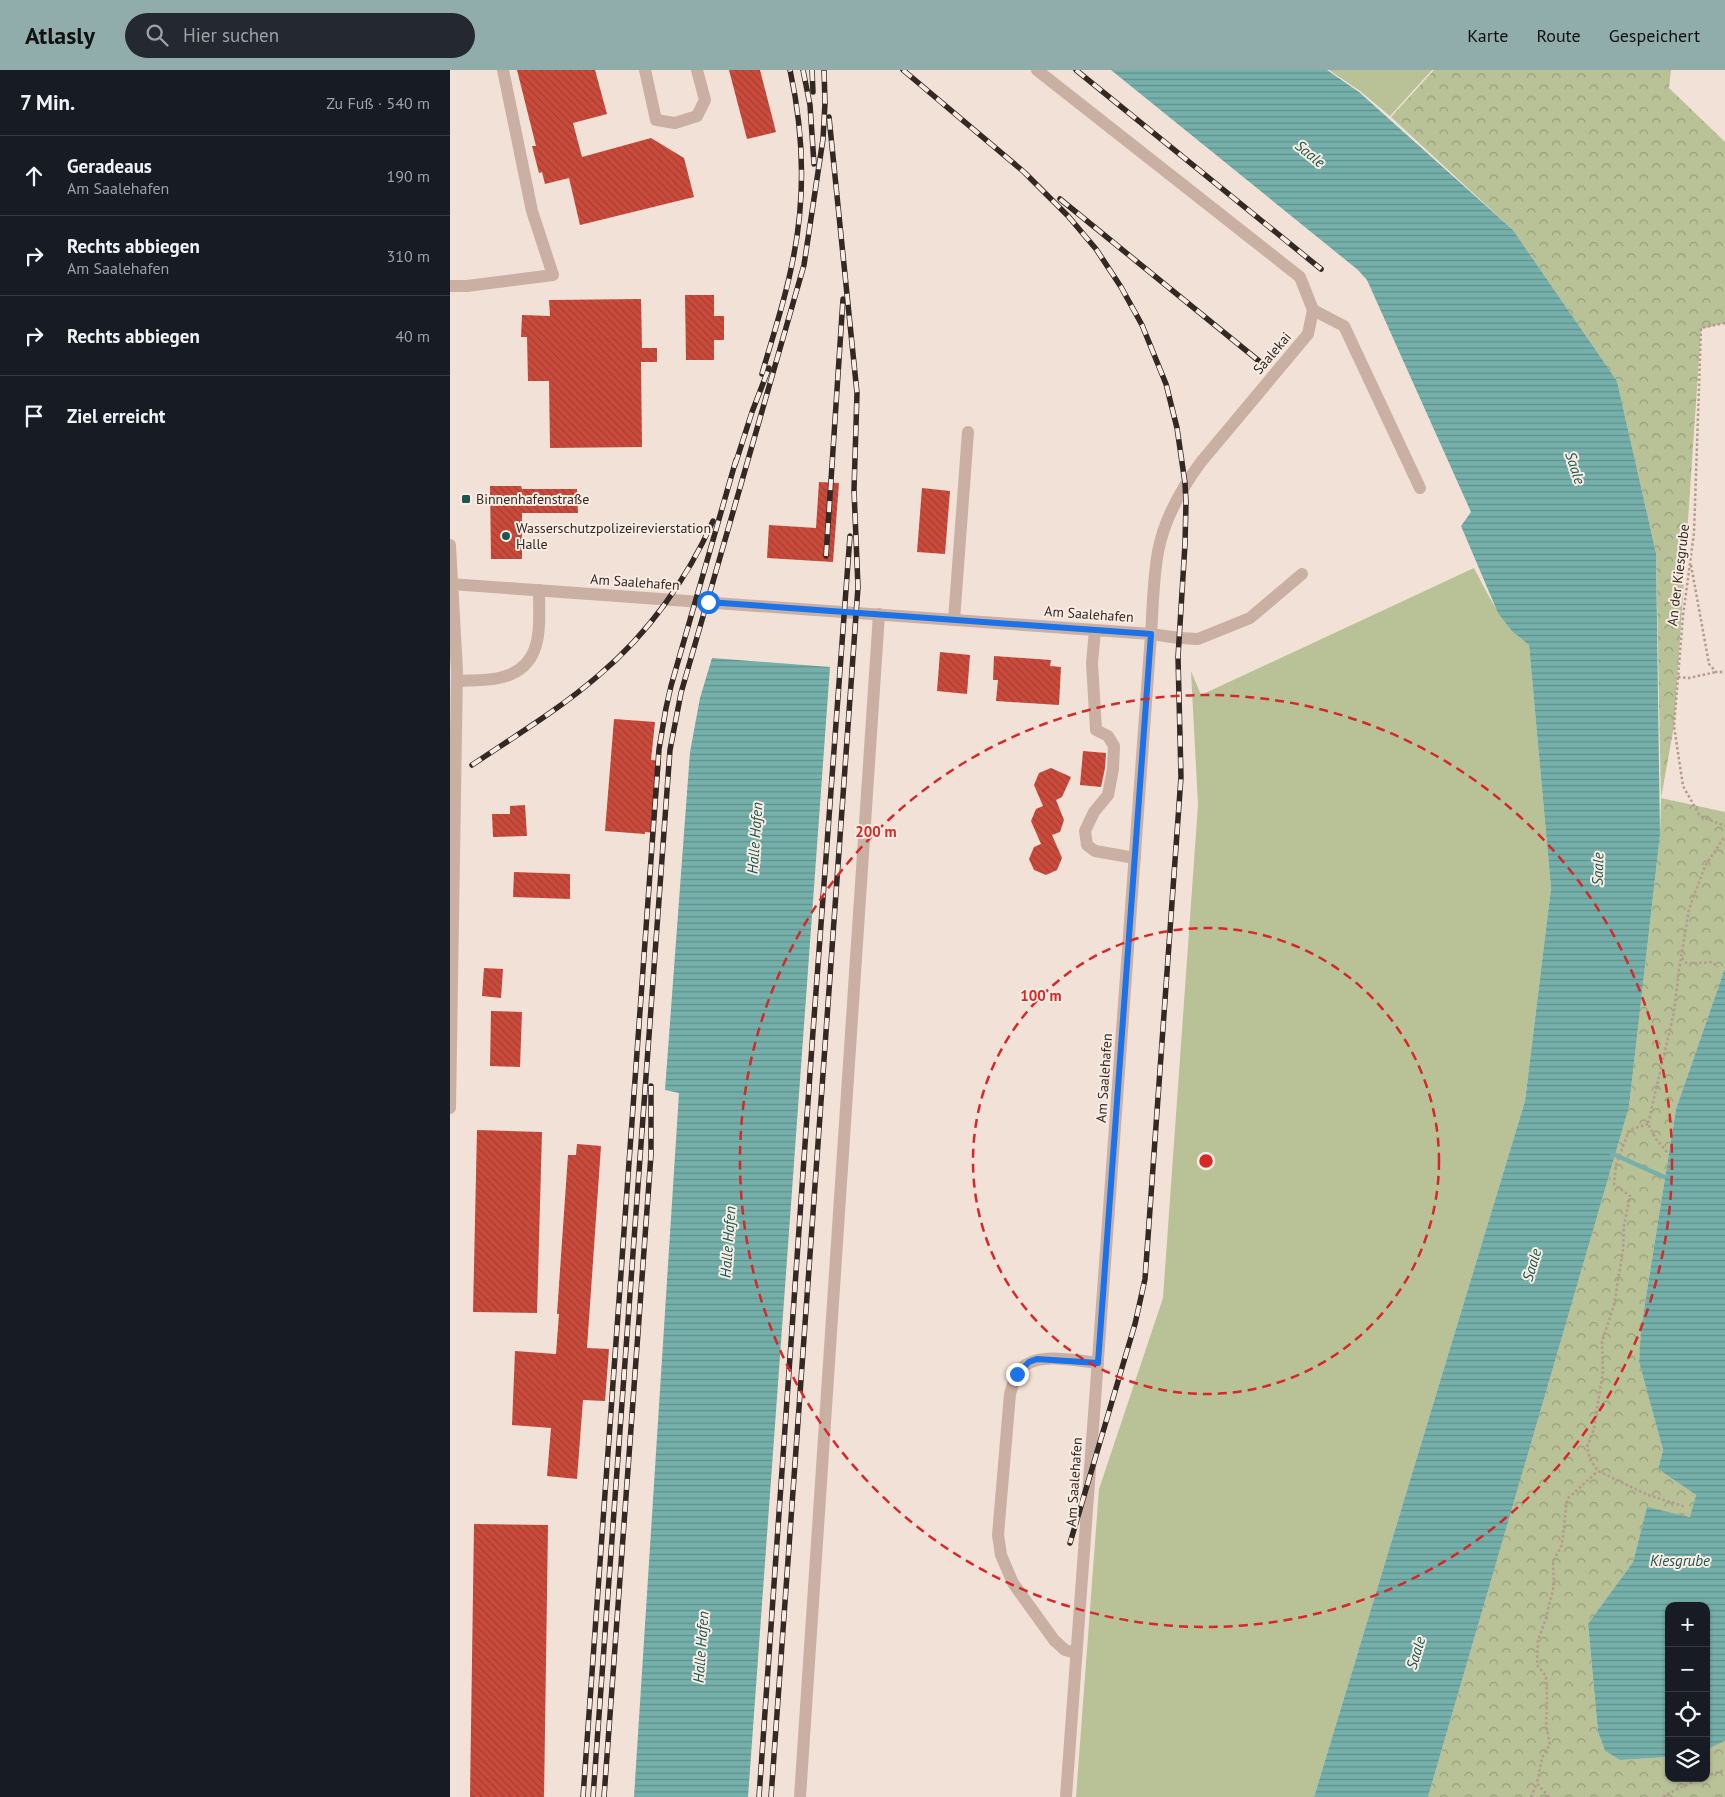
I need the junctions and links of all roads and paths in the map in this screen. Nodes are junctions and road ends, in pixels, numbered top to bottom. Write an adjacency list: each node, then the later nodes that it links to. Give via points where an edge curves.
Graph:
1 (503, 70): 5 (street, via 532,210 553,275)
2 (645, 70): 3 (street, via 656,120 675,123 697,116 705,100)
3 (697, 70)
4 (1037, 70): 6 (street, via 1300,277)
5 (450, 286)
6 (1313, 310): 9 (street, via 1344,326); 18 (street, Saalekai, via 1308,334 1201,462 1185,483 1169,515 1158,551)
7 (1725, 323): 11 (path, An der Kiesgrube, via 1701,328 1694,532)
8 (968, 432): 16 (street)
9 (1420, 488)
10 (450, 546): 13 (street)
11 (1690, 562): 19 (path, via 1709,664); 21 (path, An der Kiesgrube)
12 (1302, 574): 18 (street, via 1250,618 1198,639)
13 (451, 584): 14 (street); 22 (street)
14 (539, 590): 15 (street, Am Saalehafen); 22 (street, via 538,638 530,659 520,669 503,677)
15 (879, 614): 16 (street, Am Saalehafen); 39 (street)
16 (954, 620): 17 (street, Am Saalehafen)
17 (1095, 630): 18 (street, Am Saalehafen); 25 (street, via 1092,663 1096,730 1108,736 1114,746 1108,795 1094,812 1086,831 1087,845 1095,851)
18 (1151, 634): 25 (street, Am Saalehafen)
19 (1716, 672): 20 (path); 21 (path)
20 (1725, 672)
21 (1678, 677): 23 (path, An der Kiesgrube, via 1674,726 1683,786 1700,816)
22 (457, 681): 28 (street)
23 (1725, 826)
24 (1725, 836): 26 (path, via 1705,866 1689,909)
25 (1135, 858): 31 (street, Am Saalehafen)
26 (1681, 957): 27 (path, via 1687,964 1712,962); 29 (path, via 1674,1012)
27 (1718, 967)
28 (450, 1108)
29 (1648, 1124): 30 (path); 32 (path, via 1629,1130 1617,1159 1614,1184 1630,1196 1614,1305 1602,1342 1603,1371 1588,1448 1590,1459)
30 (1667, 1152)
31 (1098, 1363): 34 (street, Am Saalehafen); 34 (street, via 1037,1359 1017,1374 1010,1394 998,1535 1001,1555 1013,1583 1054,1640 1065,1650)
32 (1598, 1471): 33 (path, via 1648,1495); 38 (path, via 1567,1499 1562,1544 1553,1561 1554,1586 1538,1640 1537,1665 1546,1676 1546,1726 1550,1744 1542,1758)
33 (1686, 1507)
34 (1076, 1653): 40 (street, Am Saalehafen)
35 (1725, 1770): 36 (path)
36 (1710, 1775)
37 (1693, 1782): 43 (path)
38 (1537, 1783): 41 (path); 42 (path)
39 (800, 1797)
40 (1066, 1797)
41 (1531, 1797)
42 (1549, 1797)
43 (1663, 1797)

